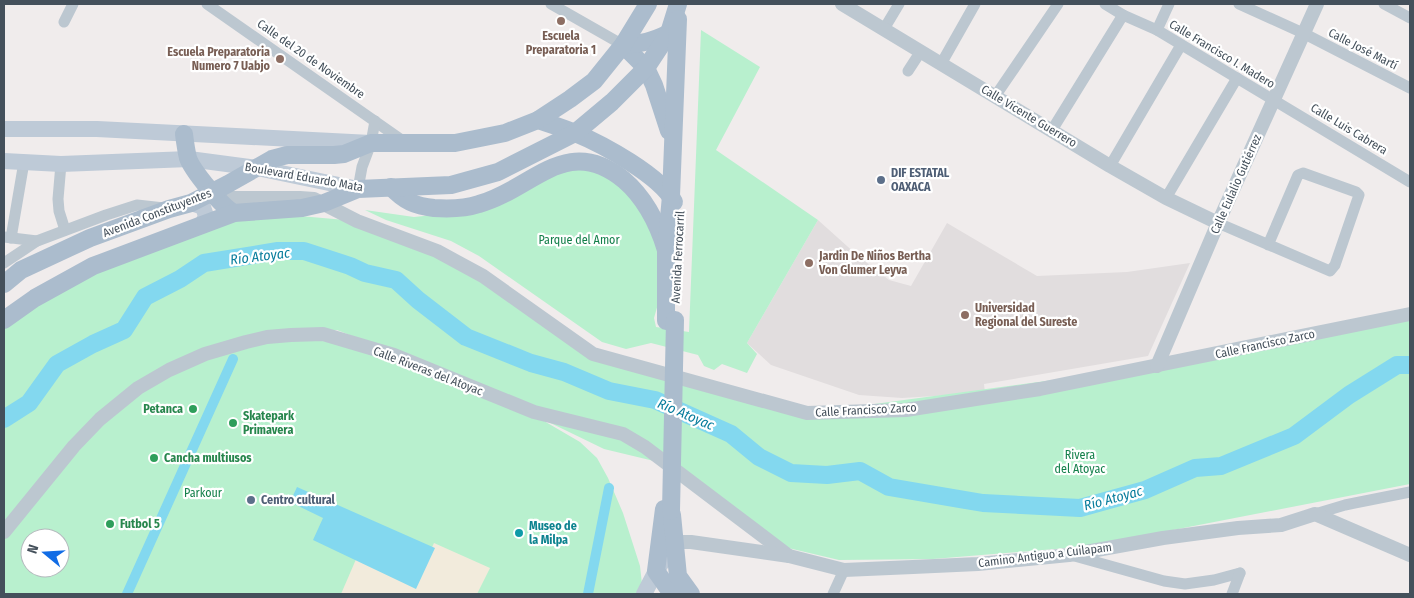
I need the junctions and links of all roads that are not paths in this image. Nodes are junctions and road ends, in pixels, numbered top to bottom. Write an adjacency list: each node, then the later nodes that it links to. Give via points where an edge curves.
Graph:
1 (73, 4): 18 (street)
2 (207, 4): 33 (street, Calle del 20 de Noviembre)
3 (551, 4): 23 (street)
4 (648, 4): 23 (main road)
5 (678, 4): 21 (main road, Boulevard Eduardo Mata); 42 (main road, Avenida Ferrocarril)
6 (689, 4): 60 (main road, Avenida Ferrocarril)
7 (842, 4): 19 (street, Calle Vicente Guerrero)
8 (899, 4): 19 (street)
9 (975, 4): 26 (street)
10 (1058, 4): 31 (street)
11 (1105, 4): 16 (street, Calle Francisco I. Madero)
12 (1169, 4): 20 (street)
13 (1239, 4): 22 (street, Calle José Martí)
14 (1318, 4): 22 (street, Calle Eulalio Gutiérrez)
15 (1384, 4): 17 (street)
16 (1123, 15): 20 (street, Calle Francisco I. Madero); 36 (street)
17 (1410, 18)
18 (64, 22)
19 (884, 29): 25 (street, Calle Vicente Guerrero)
20 (1157, 30): 24 (street, Calle Francisco I. Madero)
21 (669, 33): 23 (main road, via 653,41); 27 (main road, Boulevard Eduardo Mata)
22 (1303, 33): 30 (street, Calle José Martí); 32 (street, Calle Eulalio Gutiérrez)
23 (623, 45): 27 (main road); 34 (main road, via 594,81)
24 (1181, 45): 29 (street, Calle Francisco I. Madero); 47 (street)
25 (921, 51): 26 (street, Calle Vicente Guerrero); 28 (street)
26 (940, 64): 31 (street, Calle Vicente Guerrero)
27 (646, 68): 37 (main road, Boulevard Eduardo Mata); 42 (main road)
28 (908, 71)
29 (1237, 78): 32 (street, Calle Francisco I. Madero); 54 (street)
30 (1410, 88)
31 (996, 95): 36 (street, Calle Vicente Guerrero)
32 (1273, 100): 49 (street, Calle Luis Cabrera); 63 (street, Calle Eulalio Gutiérrez)
33 (375, 121): 39 (street); 40 (street, Calle del 20 de Noviembre)
34 (532, 122): 37 (main road); 40 (main road, via 505,133 455,143); 41 (main road)
35 (4, 129): 38 (main road)
36 (1052, 130): 47 (street, Calle Vicente Guerrero)
37 (575, 133): 41 (main road, Boulevard Eduardo Mata); 53 (main road, via 636,166)
38 (184, 134): 39 (main road); 43 (main road)
39 (371, 142): 40 (main road); 48 (main road, Avenida Constituyentes, via 344,154 287,155); 51 (street)
40 (407, 144)
41 (549, 147): 50 (main road, Boulevard Eduardo Mata, via 472,181)
42 (673, 149): 53 (main road, Avenida Ferrocarril)
43 (188, 159): 46 (main road, Boulevard Eduardo Mata); 48 (main road, Boulevard Eduardo Mata); 52 (main road)
44 (4, 161): 45 (main road, Boulevard Eduardo Mata)
45 (24, 162): 46 (main road, Boulevard Eduardo Mata); 65 (street)
46 (61, 164): 64 (street, via 58,199)
47 (1110, 166): 54 (street, Calle Vicente Guerrero)
48 (257, 168): 51 (main road, Boulevard Eduardo Mata); 52 (main road, Avenida Constituyentes)
49 (1410, 182)
50 (392, 187): 51 (main road, Boulevard Eduardo Mata); 68 (main road, via 411,204 451,209 480,204 546,170 574,161 595,163 630,186 660,228)
51 (358, 189): 56 (main road)
52 (212, 192): 55 (main road, Avenida Constituyentes); 56 (street, Calle Francisco Zarco, via 234,198 300,198); 59 (main road)
53 (671, 196): 60 (main road); 68 (main road, Avenida Ferrocarril)
54 (1166, 198): 63 (street, Calle Vicente Guerrero)
55 (190, 203): 57 (main road, Avenida Constituyentes); 62 (main road, via 204,207 206,216)
56 (324, 203): 58 (main road); 61 (street, Calle Francisco Zarco)
57 (169, 208): 64 (street, via 137,205); 70 (main road, Avenida Constituyentes, via 90,238 21,270)
58 (302, 208): 59 (main road); 61 (street, Calle Francisco Zarco)
59 (234, 212): 62 (main road)
60 (680, 216): 73 (main road, Avenida Ferrocarril)
61 (357, 221): 74 (street, Calle Francisco Zarco, via 437,251 483,276 594,354 807,413 906,410)
62 (203, 223): 72 (main road, via 93,266 35,298)
63 (1218, 223): 67 (street); 74 (street, Calle Eulalio Gutiérrez)
64 (66, 230): 66 (street)
65 (7, 238): 66 (street)
66 (37, 241): 69 (street)
67 (1268, 245): 67 (street, via 1298,175 1303,173 1359,195 1335,265 1330,271)
68 (666, 250): 73 (main road, Avenida Ferrocarril)
69 (4, 263)
70 (4, 284)
71 (1410, 314): 74 (street, Calle Francisco Zarco)
72 (4, 320)
73 (671, 321): 76 (main road, Avenida Ferrocarril, bridge)
74 (1157, 366)
75 (1410, 492): 77 (street)
76 (668, 510): 79 (main road); 84 (main road)
77 (1315, 514): 80 (street, Camino Antiguo a Cuilapam, via 1281,525 1163,538); 81 (street)
78 (4, 532): 82 (street, Calle Riveras del Atoyac, via 74,446 100,419 138,388 187,362 246,342 291,334 323,334 394,355 534,412 624,434 646,447)
79 (674, 547): 82 (street, Camino Antiguo a Cuilapam, via 682,542 691,542); 84 (main road); 85 (main road)
80 (1069, 555): 83 (street, Camino Antiguo a Cuilapam, via 978,564); 89 (street, via 1185,584 1240,573)
81 (1410, 555)
82 (789, 556): 83 (street, Camino Antiguo a Cuilapam)
83 (844, 570): 88 (street)
84 (656, 571): 85 (main road); 86 (main road)
85 (669, 588): 87 (main road)
86 (644, 594)
87 (691, 594)
88 (833, 594)
89 (1232, 594)

